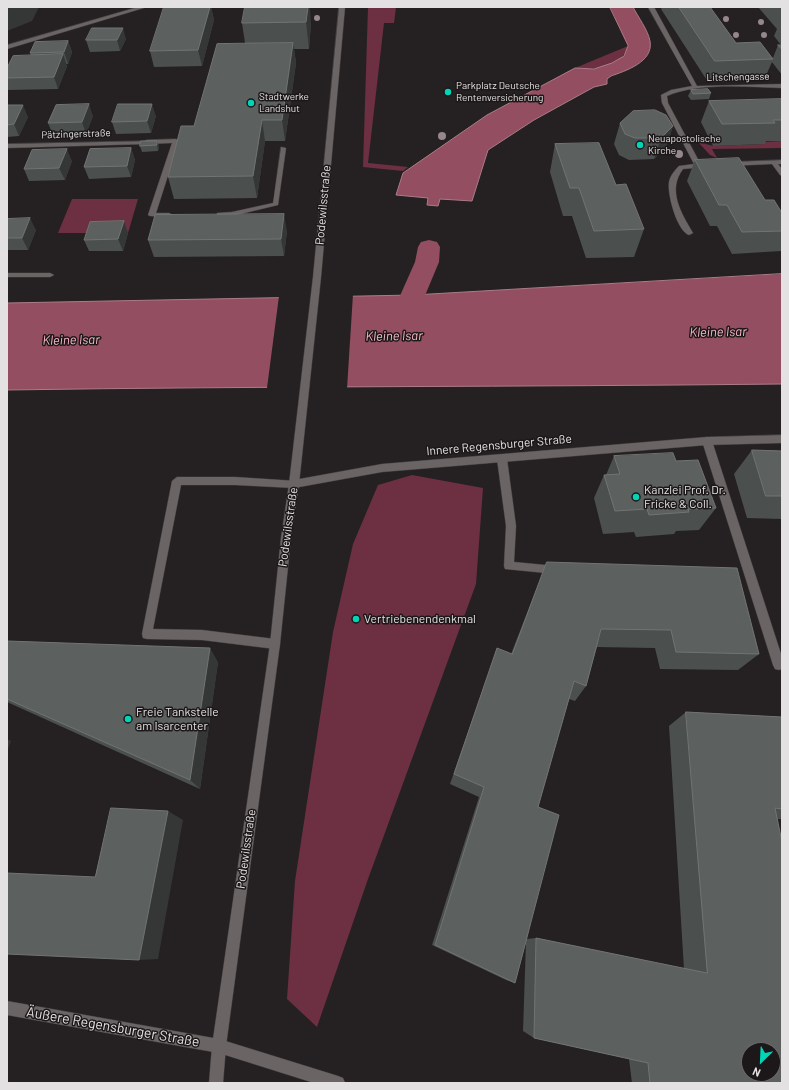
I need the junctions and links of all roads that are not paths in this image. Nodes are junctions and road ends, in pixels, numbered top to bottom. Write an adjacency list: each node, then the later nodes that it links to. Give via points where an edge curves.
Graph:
1 (144, 7): 4 (street)
2 (342, 7): 23 (street, Podewilsstraße, via 317,277)
3 (651, 7): 6 (street)
4 (7, 47)
5 (782, 86): 6 (street, Litschengasse)
6 (695, 87): 12 (street, Litschengasse, via 670,90 664,94 665,103)
7 (7, 146): 16 (street, Pätzingerstraße, via 176,141 152,215)
8 (283, 148): 15 (street, via 276,204 232,214)
9 (774, 162): 10 (street); 11 (street); 14 (street)
10 (782, 162)
11 (721, 164)
12 (698, 165): 13 (street); 17 (street, via 681,167 673,179 672,191 677,213)
13 (714, 165)
14 (782, 174)
15 (210, 214)
16 (173, 215)
17 (689, 233)
18 (7, 275): 19 (street)
19 (50, 275)
20 (782, 439): 21 (street, Innere Regensburger Straße)
21 (707, 441): 22 (street, Innere Regensburger Straße); 26 (street)
22 (502, 459): 23 (street, Innere Regensburger Straße, via 363,470); 24 (street, via 511,526 509,566)
23 (294, 484): 25 (street, Podewilsstraße); 25 (street, Innere Regensburger Straße, via 177,481 147,634 202,635)
24 (565, 570)
25 (275, 644): 28 (street, Podewilsstraße)
26 (779, 665)
27 (7, 1008): 28 (street, Äußere Regensburger Straße)
28 (219, 1046): 29 (street, Podewilsstraße); 30 (street, Äußere Regensburger Straße)
29 (216, 1083)
30 (338, 1083)

